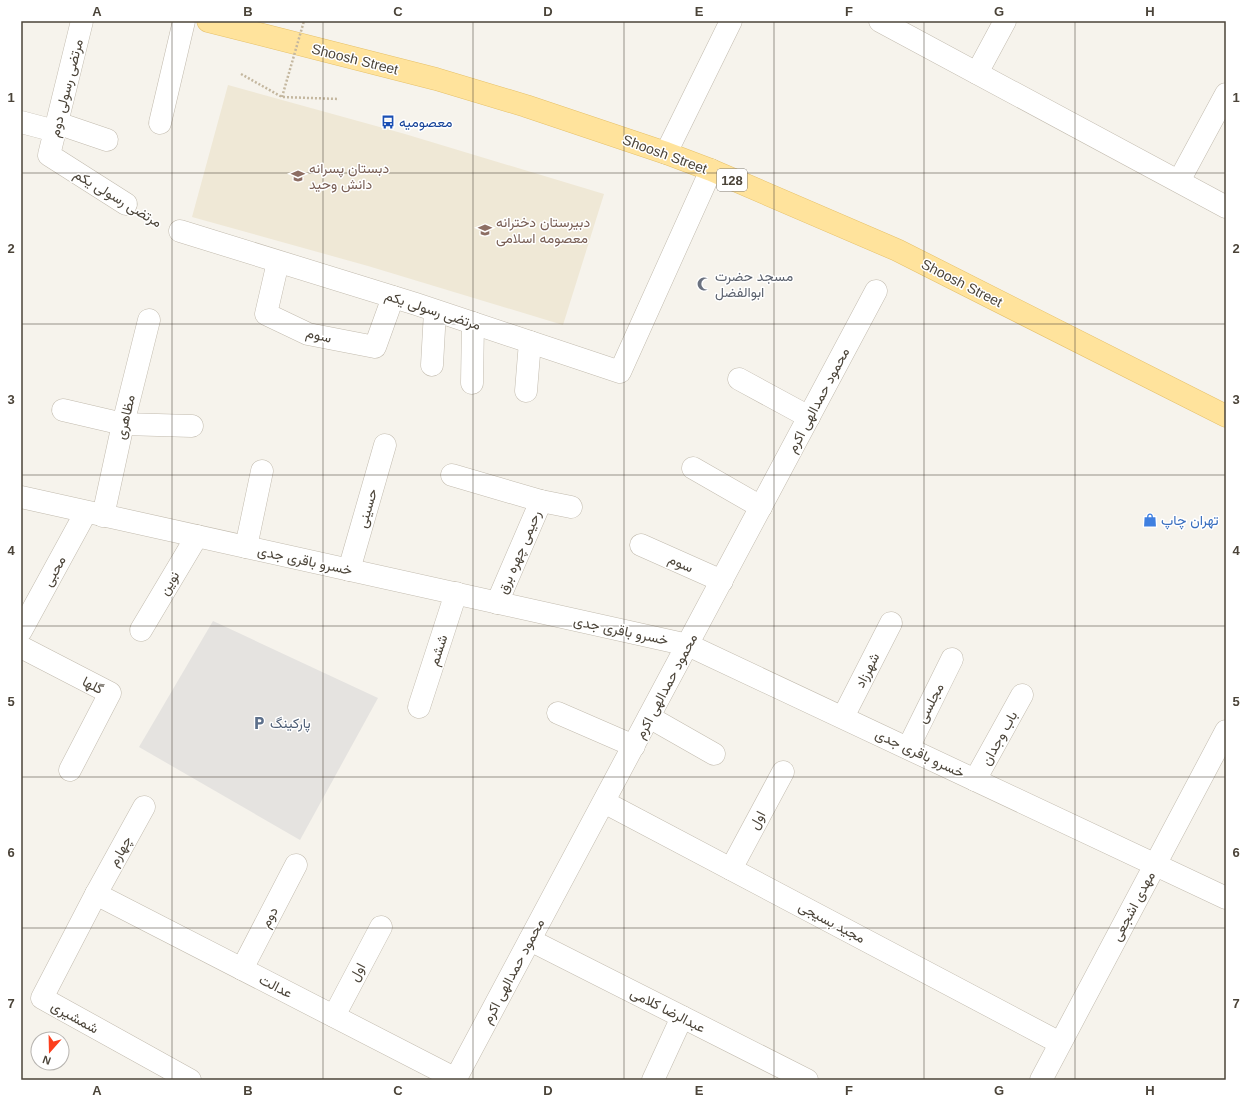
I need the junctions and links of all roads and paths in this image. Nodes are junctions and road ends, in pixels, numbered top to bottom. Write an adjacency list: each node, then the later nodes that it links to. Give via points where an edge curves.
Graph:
1 (82, 21): 15 (street, مرتضی رسولی دوم)
2 (184, 21): 14 (street)
3 (208, 21): 17 (main road, Shoosh Street / 128, via 436,79)
4 (304, 21): 11 (path, bridge)
5 (732, 21): 17 (street)
6 (880, 21): 8 (street)
7 (1005, 21): 8 (street)
8 (977, 73): 20 (street)
9 (241, 74): 11 (path)
10 (1226, 94): 20 (street)
11 (282, 96): 12 (path)
12 (339, 99)
13 (21, 122): 15 (street)
14 (160, 124)
15 (56, 127): 16 (street); 18 (street, مرتضی رسولی دوم)
16 (107, 140)
17 (666, 153): 19 (main road, Shoosh Street / 128)
18 (49, 155): 21 (street, مرتضی رسولی یکم)
19 (711, 170): 30 (street, مرتضی رسولی یکم, via 620,372); 37 (main road, Shoosh Street / 128, via 897,250)
20 (1178, 181): 22 (street)
21 (126, 204)
22 (1226, 207)
23 (180, 231): 24 (street, مرتضی رسولی یکم)
24 (278, 262): 26 (street, مرتضی رسولی یکم); 26 (street, سوم, via 266,314 308,334 375,347)
25 (876, 291): 36 (street, محمود حمدالهی اکرم)
26 (393, 297): 27 (street, مرتضی رسولی یکم)
27 (436, 311): 29 (street, مرتضی رسولی یکم); 31 (street)
28 (149, 320): 38 (street, مظاهری)
29 (473, 323): 30 (street, مرتضی رسولی یکم); 33 (street)
30 (530, 342): 34 (street)
31 (432, 365)
32 (739, 379): 36 (street)
33 (472, 383)
34 (526, 391)
35 (63, 410): 38 (street)
36 (809, 416): 46 (street, محمود حمدالهی اکرم)
37 (1226, 416)
38 (123, 424): 39 (street); 48 (street, مظاهری)
39 (192, 426)
40 (385, 446): 52 (street, حسینی)
41 (693, 468): 46 (street)
42 (262, 470): 51 (street)
43 (452, 475): 45 (street, رحیمی چهره برق)
44 (21, 497): 48 (street, خسرو باقری جدی)
45 (541, 501): 47 (street, رحیمی چهره برق); 55 (street, رحیمی چهره برق)
46 (762, 506): 53 (street, محمود حمدالهی اکرم)
47 (571, 507)
48 (95, 514): 49 (street, خسرو باقری جدی); 58 (street, محبی)
49 (197, 536): 51 (street, خسرو باقری جدی); 57 (street, نوین)
50 (641, 546): 53 (street, سوم)
51 (246, 547): 52 (street, خسرو باقری جدی)
52 (349, 570): 54 (street, خسرو باقری جدی)
53 (722, 582): 59 (street, محمود حمدالهی اکرم)
54 (456, 593): 55 (street, خسرو باقری جدی); 63 (street, ششم)
55 (497, 602): 59 (street, خسرو باقری جدی)
56 (891, 623): 65 (street, شهرزاد)
57 (141, 630)
58 (21, 631)
59 (688, 645): 65 (street, خسرو باقری جدی); 66 (street, محمود حمدالهی اکرم)
60 (21, 647): 71 (street, گلها, via 110,693)
61 (952, 659): 69 (street, مجلسی)
62 (1022, 695): 73 (street, باب وجدان)
63 (419, 707)
64 (558, 712): 68 (street)
65 (843, 717): 69 (street, خسرو باقری جدی)
66 (649, 718): 68 (street, محمود حمدالهی اکرم); 70 (street)
67 (1225, 737): 77 (street, مهدی اشجعی)
68 (634, 746): 74 (street, محمود حمدالهی اکرم)
69 (908, 748): 73 (street, خسرو باقری جدی)
70 (714, 754)
71 (70, 770)
72 (783, 772): 78 (street, اول)
73 (975, 780): 77 (street, خسرو باقری جدی)
74 (604, 802): 78 (street, مجید بسیجی); 82 (street, محمود حمدالهی اکرم)
75 (144, 807): 79 (street, چهارم)
76 (296, 865): 83 (street, دوم)
77 (1155, 865): 80 (street, خسرو باقری جدی); 86 (street, مهدی اشجعی)
78 (731, 868): 86 (street, مجید بسیجی)
79 (96, 894): 83 (street, عدالت); 87 (street, شمشیری, via 42,998)
80 (1226, 898)
81 (381, 927): 84 (street, اول)
82 (530, 940): 85 (street, عبدالرضا کلامی); 88 (street, محمود حمدالهی اکرم)
83 (242, 969): 84 (street, عدالت)
84 (334, 1016): 88 (street, عدالت)
85 (682, 1017): 89 (street); 90 (street, عبدالرضا کلامی)
86 (1060, 1043): 91 (street, مهدی اشجعی)
87 (190, 1080)
88 (455, 1080)
89 (653, 1080)
90 (806, 1080)
91 (1041, 1080)

